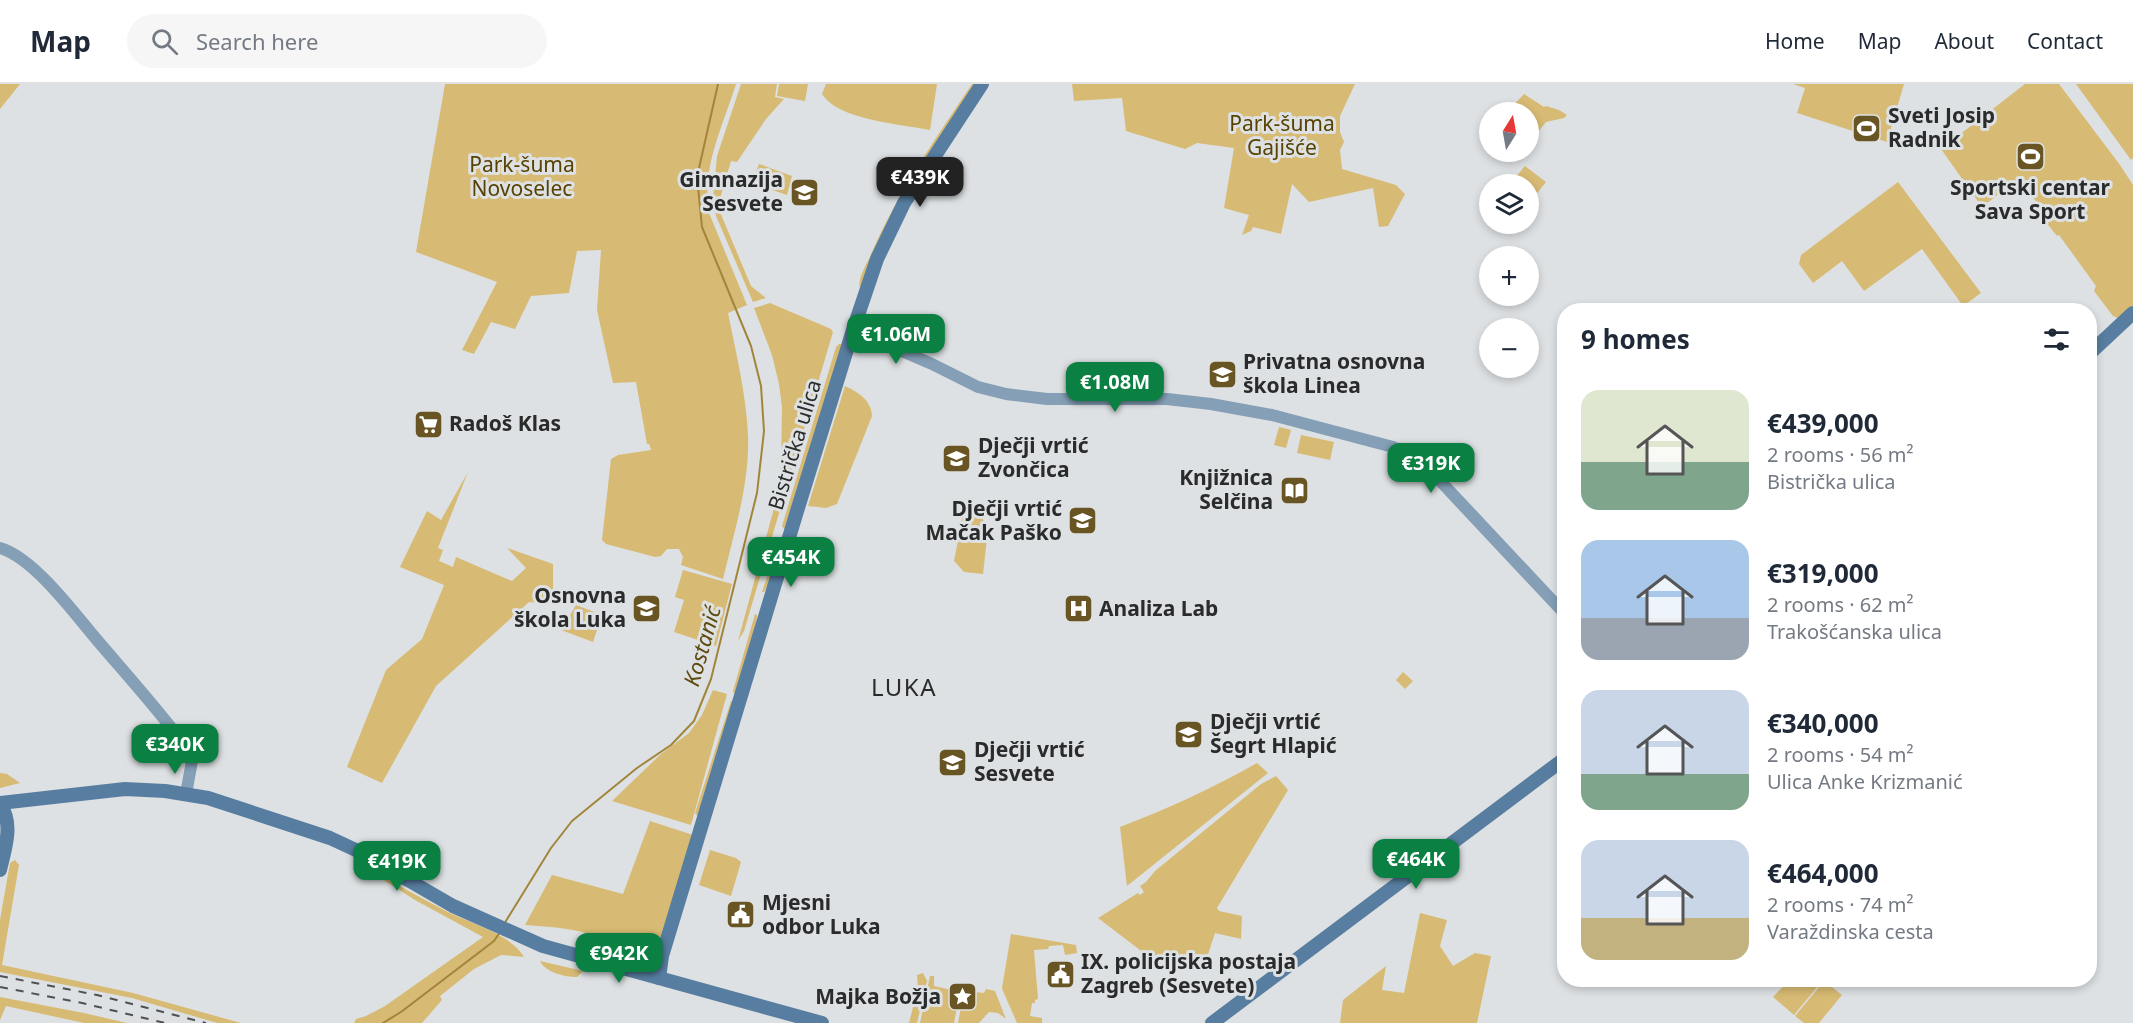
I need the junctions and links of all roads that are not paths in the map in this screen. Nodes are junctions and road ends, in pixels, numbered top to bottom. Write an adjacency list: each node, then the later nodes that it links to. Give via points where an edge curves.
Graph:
1 (981, 84): 3 (main road, Bistrička ulica, via 904,203 877,260)
2 (2133, 313): 4 (main road)
3 (853, 330): 6 (street, via 998,393 1047,399 1142,398 1211,404 1272,415 1393,447 1429,469); 13 (main road, Bistrička ulica)
4 (2097, 346)
5 (0, 548): 8 (street, via 26,564 52,588 183,743 192,761)
6 (1557, 606)
7 (1557, 764): 15 (main road)
8 (186, 794): 9 (main road, via 125,789); 13 (main road, via 330,838 453,906 511,933 562,952)
9 (27, 799): 10 (main road); 11 (main road)
10 (0, 804): 11 (main road, via 6,814)
11 (8, 832): 12 (main road)
12 (0, 870)
13 (659, 978): 14 (main road)
14 (822, 1023)
15 (1212, 1023)

